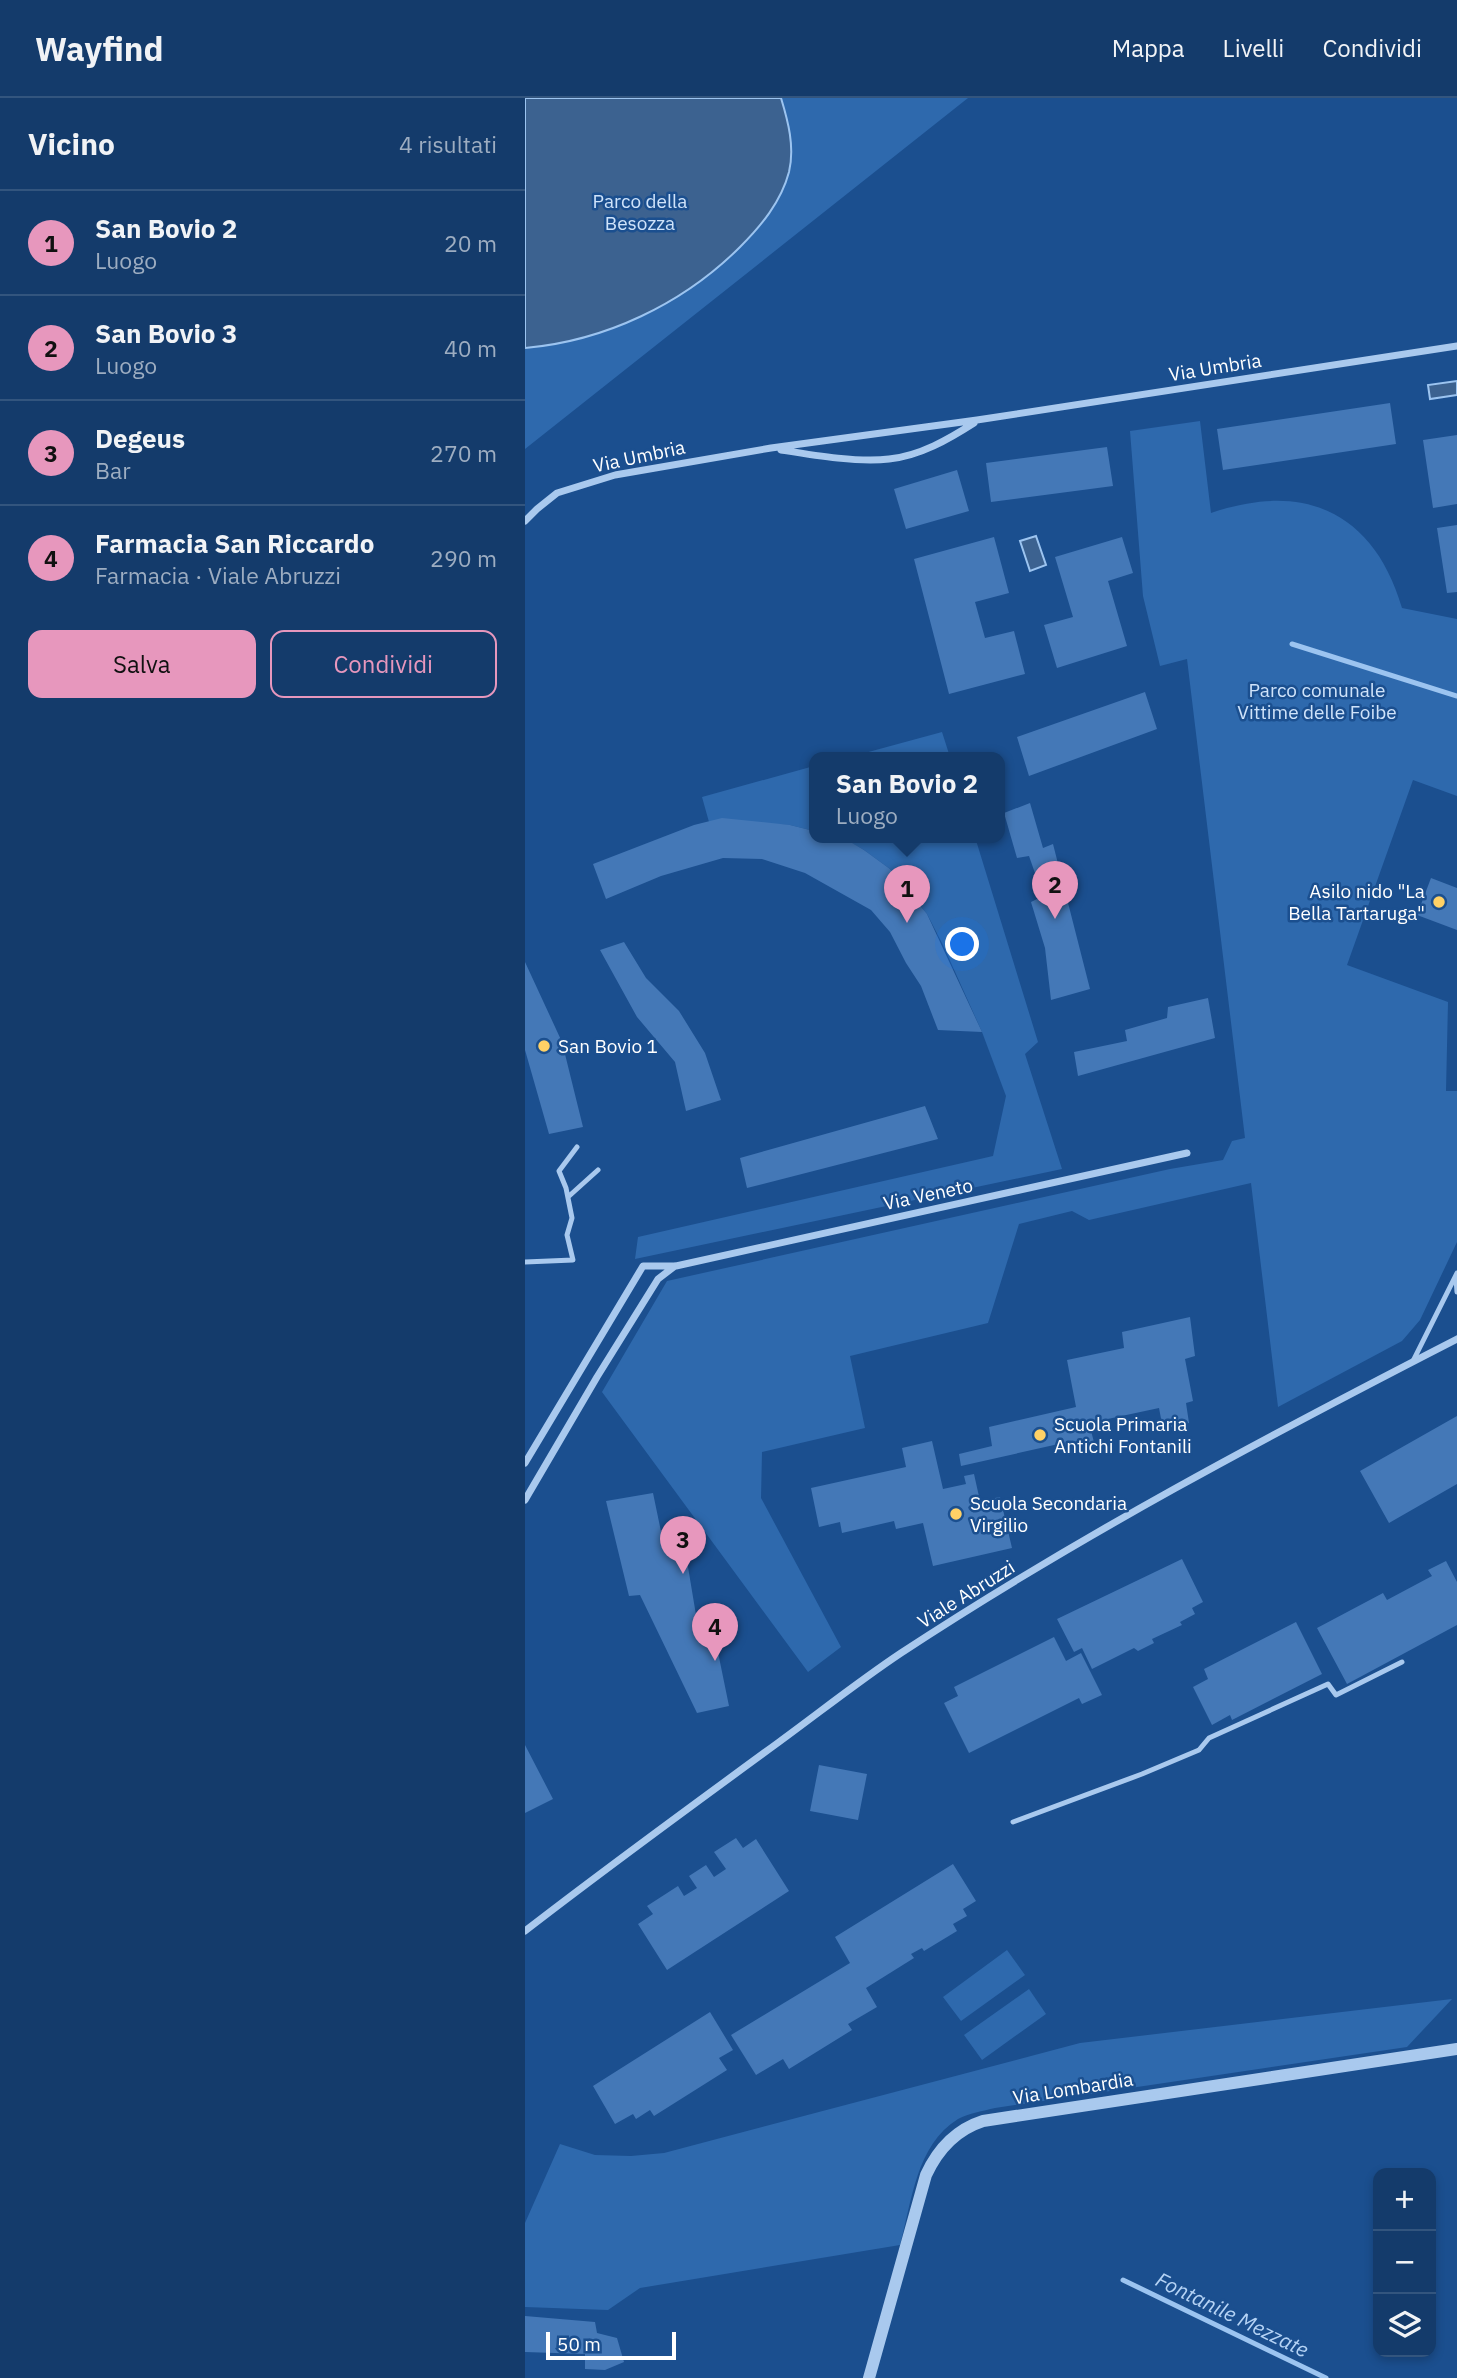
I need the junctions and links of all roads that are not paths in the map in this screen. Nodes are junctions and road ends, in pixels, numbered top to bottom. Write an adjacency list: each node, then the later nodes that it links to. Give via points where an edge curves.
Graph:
1 (1457, 346): 2 (street, Via Umbria)
2 (977, 421): 3 (street, Via Umbria); 3 (street, Via Umbria, via 948,440 890,459)
3 (771, 448): 4 (street, Via Umbria, via 615,475 557,494)
4 (525, 522)
5 (576, 1147): 8 (lane, via 559,1171)
6 (1187, 1153): 10 (street, Via Veneto)
7 (598, 1170): 8 (lane)
8 (568, 1197): 9 (lane, via 572,1218 566,1235 573,1260)
9 (525, 1262)
10 (675, 1266): 15 (street, Via Veneto, via 643,1266); 16 (street, via 658,1279)
11 (1457, 1274): 12 (lane); 14 (lane)
12 (1457, 1292)
13 (1457, 1339): 14 (street, Viale Abruzzi)
14 (1413, 1361): 19 (street, Viale Abruzzi, via 1144,1506 899,1654)
15 (525, 1463)
16 (525, 1500)
17 (1402, 1662): 18 (lane, via 1336,1695 1328,1684 1209,1738 1199,1750)
18 (1013, 1822)
19 (525, 1931)
20 (1457, 2049): 21 (street, Via Lombardia, via 983,2121 964,2129 940,2150 926,2175)
21 (869, 2378)

